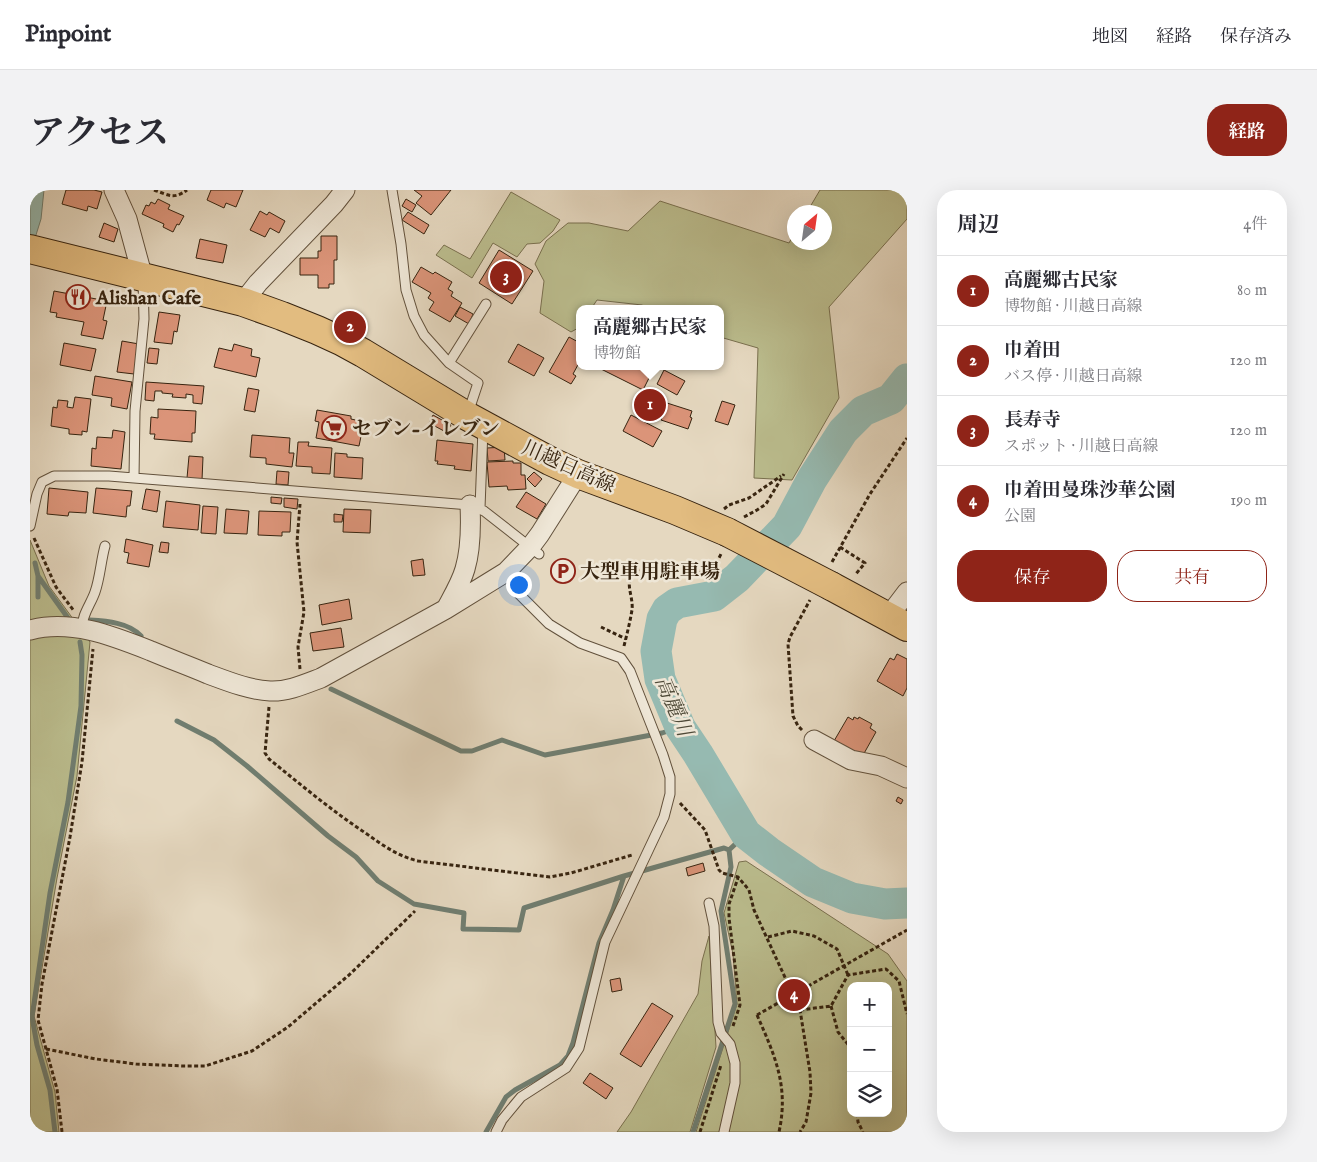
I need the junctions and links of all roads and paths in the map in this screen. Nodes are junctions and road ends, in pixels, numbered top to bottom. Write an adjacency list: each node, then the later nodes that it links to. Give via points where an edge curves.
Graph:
1 (114, 190): 7 (street, via 127,219)
2 (154, 190): 3 (path, via 172,197)
3 (187, 190)
4 (345, 190): 8 (street)
5 (392, 190): 10 (lane, via 406,290 414,316 424,335)
6 (38, 251): 7 (main road, 川越日高線)
7 (143, 278): 8 (main road, 川越日高線); 13 (lane, via 144,319)
8 (242, 302): 11 (main road, 川越日高線, via 341,341)
9 (486, 304): 10 (lane)
10 (449, 363): 11 (lane, via 478,383)
11 (475, 420): 12 (main road, 川越日高線); 16 (lane)
12 (578, 474): 18 (main road, 川越日高線, via 675,510); 22 (street, via 540,534)
13 (134, 478): 14 (lane); 17 (lane, via 54,476 42,482 36,494)
14 (301, 491): 16 (lane); 33 (path, via 297,542 304,612 298,647)
15 (749, 498): 18 (path, via 784,474 766,504 744,516)
16 (475, 506): 22 (lane); 26 (street, via 465,570)
17 (30, 526)
18 (730, 535): 24 (main road, 川越日高線, bridge); 31 (path, via 714,566 707,571 635,570 628,586 632,610)
19 (34, 536): 28 (path, via 56,587)
20 (105, 546): 28 (lane, via 95,591 85,611)
21 (840, 546): 24 (path, via 865,563)
22 (535, 550): 23 (street)
23 (506, 572): 26 (street); 32 (lane, via 519,594 549,624 580,643)
24 (841, 582): 27 (main road, 川越日高線)
25 (907, 592): 27 (street)
26 (446, 608): 33 (street)
27 (897, 622)
28 (86, 627): 30 (street, via 43,626); 34 (street, via 226,681); 50 (path, via 82,762 38,1020)
29 (601, 627): 31 (path)
30 (30, 630)
31 (626, 639): 32 (path)
32 (621, 658): 37 (lane, via 630,671 663,755 670,777)
33 (304, 685): 34 (street)
34 (271, 691): 38 (path, via 265,743 269,759 394,853 418,861 550,877)
35 (814, 740): 36 (street, via 851,760 881,766)
36 (907, 778)
37 (670, 794): 38 (lane, via 664,817); 39 (path, via 705,830 719,870)
38 (648, 850): 53 (lane, via 605,942 579,1048 566,1068 521,1097)
39 (737, 877): 43 (path, via 749,890 754,910); 48 (path, via 729,904 729,918 740,1004)
40 (709, 903): 48 (lane, via 714,926 718,1022 721,1034)
41 (415, 911): 50 (path, via 349,975 288,1027 252,1051 205,1066 184,1066 136,1064)
42 (907, 930): 56 (path, bridge, via 757,1015 776,1060 783,1090)
43 (768, 937): 44 (path, via 792,931 814,936 837,949); 46 (path)
44 (848, 975): 45 (path); 47 (path, via 886,968 899,981)
45 (831, 1006): 46 (path); 49 (path, via 838,1032)
46 (800, 1010): 57 (path, via 811,1093 806,1122)
47 (907, 1014)
48 (728, 1041): 54 (path); 55 (lane, via 735,1062 736,1083)
49 (847, 1043)
50 (46, 1050): 52 (path, via 57,1089)
51 (857, 1117): 58 (path)
52 (62, 1132)
53 (496, 1132)
54 (700, 1132)
55 (724, 1132)
56 (779, 1132)
57 (800, 1132)
58 (863, 1132)

